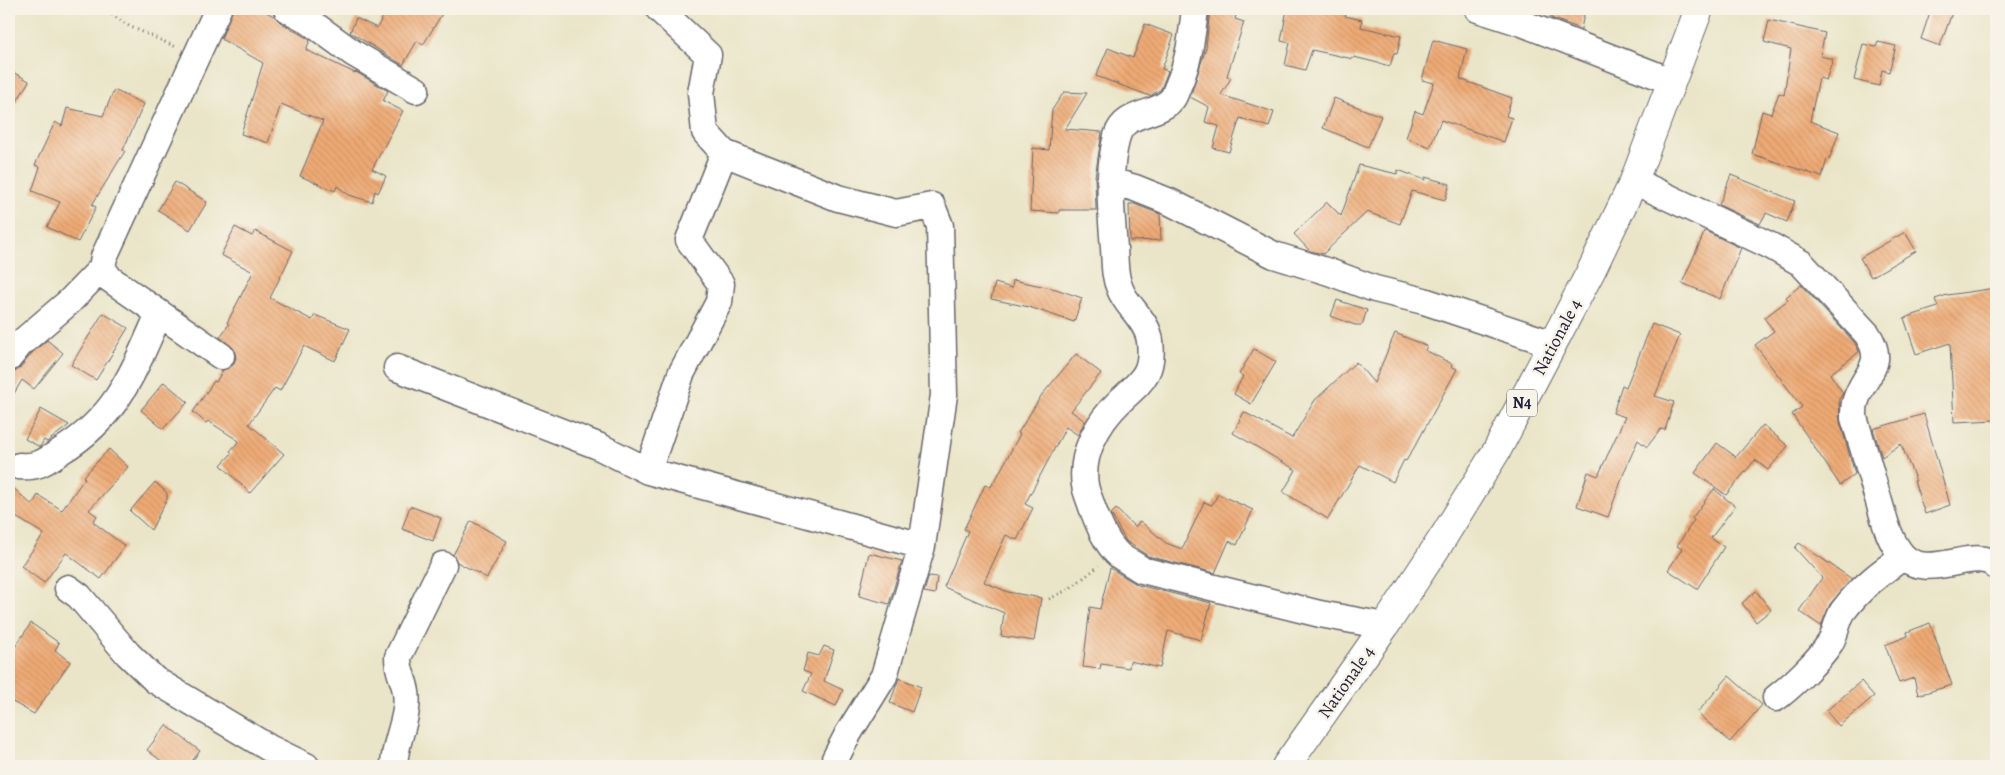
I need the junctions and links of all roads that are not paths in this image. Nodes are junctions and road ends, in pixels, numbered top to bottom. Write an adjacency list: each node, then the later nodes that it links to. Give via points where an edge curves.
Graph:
1 (218, 9): 12 (street, via 104,257)
2 (287, 9): 8 (street)
3 (659, 9): 9 (street, via 708,55 701,93 706,132)
4 (1195, 9): 10 (street, via 1190,50 1172,99 1122,126 1111,159)
5 (1478, 9): 7 (street)
6 (1699, 9): 7 (highway, Nationale 4 / N4)
7 (1671, 81): 11 (highway, Nationale 4 / N4)
8 (416, 90)
9 (724, 153): 19 (street, via 689,240 721,284 719,302 681,374); 20 (street, via 838,198 896,212 932,206 940,226 944,395)
10 (1110, 181): 14 (street, via 1170,202 1274,255 1375,290 1424,301); 25 (street, via 1115,272 1120,291 1137,313 1150,339 1150,362 1141,382 1118,402 1094,434 1085,460 1085,485 1103,533 1119,555 1142,570 1320,614)
11 (1634, 181): 14 (highway, Nationale 4 / N4); 21 (street, via 1801,263 1867,334 1875,346 1876,359 1855,403 1854,418 1891,539)
12 (102, 268): 13 (street, via 110,279); 16 (street)
13 (159, 314): 15 (street); 18 (street, via 128,380 102,419 86,434 41,463 32,467)
14 (1553, 344): 25 (highway, Nationale 4 / N4, via 1497,450)
15 (221, 356)
16 (9, 358)
17 (397, 368): 19 (street, via 598,446)
18 (19, 466)
19 (648, 471): 20 (street)
20 (922, 546): 29 (street, via 884,676 848,734)
21 (1903, 557): 23 (street, via 1921,566 1977,560 1992,562); 26 (street, via 1873,578 1858,594 1842,612 1830,643 1793,685)
22 (443, 565): 28 (street, via 398,657 398,670 406,692)
23 (1996, 566)
24 (68, 588): 27 (street, via 155,680)
25 (1385, 626): 30 (highway, Nationale 4 / N4)
26 (1776, 698)
27 (306, 766)
28 (394, 766)
29 (834, 766)
30 (1286, 766)

